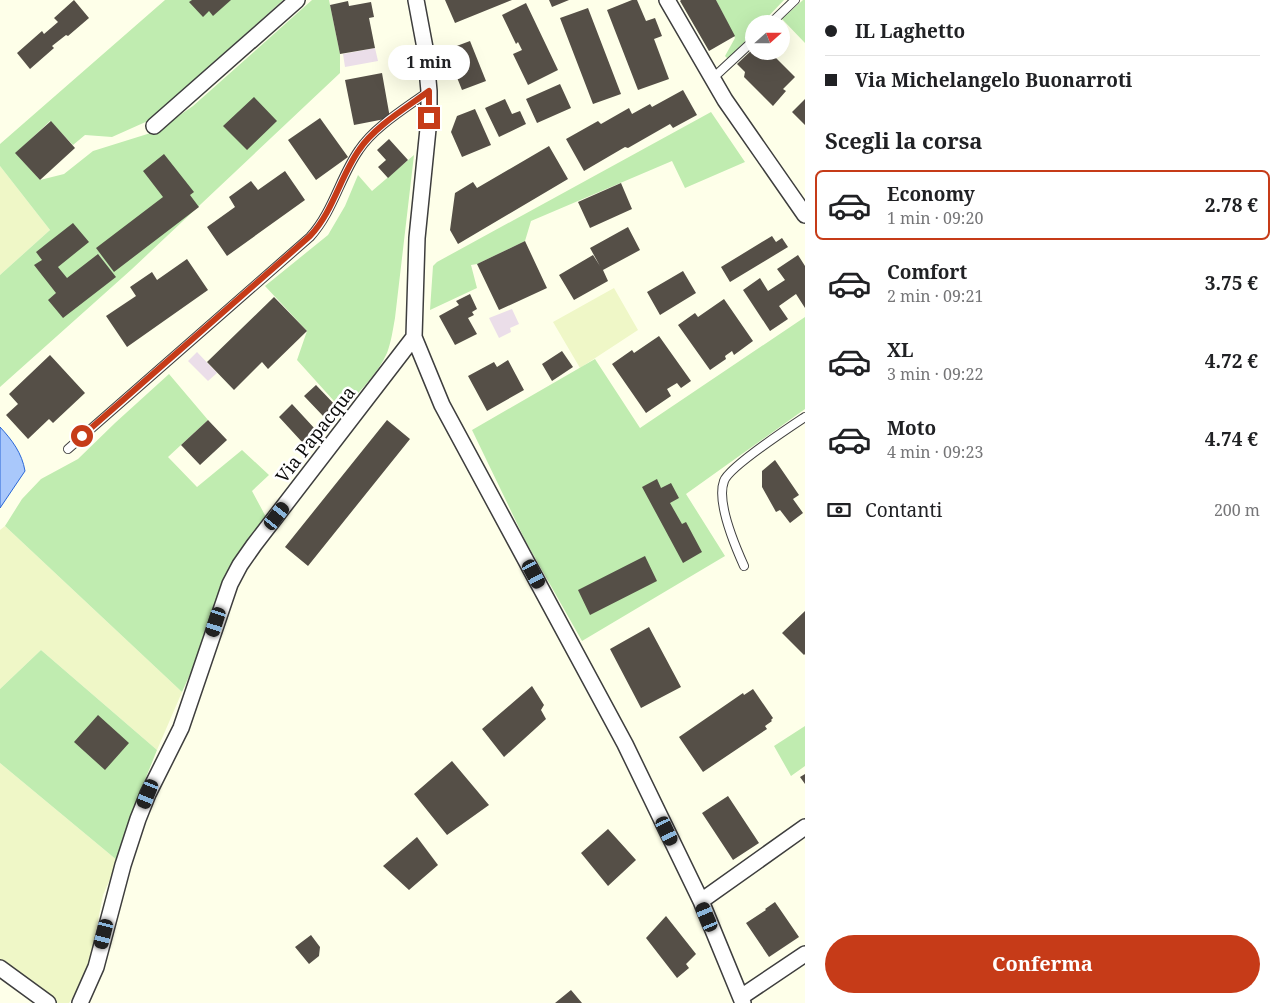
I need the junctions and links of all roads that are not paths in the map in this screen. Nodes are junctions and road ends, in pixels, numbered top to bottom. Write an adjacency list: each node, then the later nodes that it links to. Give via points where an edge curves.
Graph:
1 (297, 0): 9 (street)
2 (416, 0): 8 (street)
3 (666, 0): 7 (street)
4 (796, 0): 5 (lane)
5 (780, 15)
6 (745, 48): 7 (lane)
7 (712, 79): 10 (street)
8 (429, 91): 11 (street, via 416,238); 13 (lane, via 363,143 320,225 310,236)
9 (154, 126)
10 (805, 215)
11 (414, 337): 16 (street, via 442,405 625,744); 21 (street, Via Papacqua, via 234,575 181,728 138,819 96,967)
12 (805, 417): 14 (lane, via 724,479 723,503)
13 (68, 449)
14 (744, 566)
15 (805, 827): 16 (street)
16 (700, 901): 19 (street)
17 (805, 954): 19 (street)
18 (0, 968): 20 (street)
19 (742, 1000)
20 (48, 1003)
21 (80, 1003)

